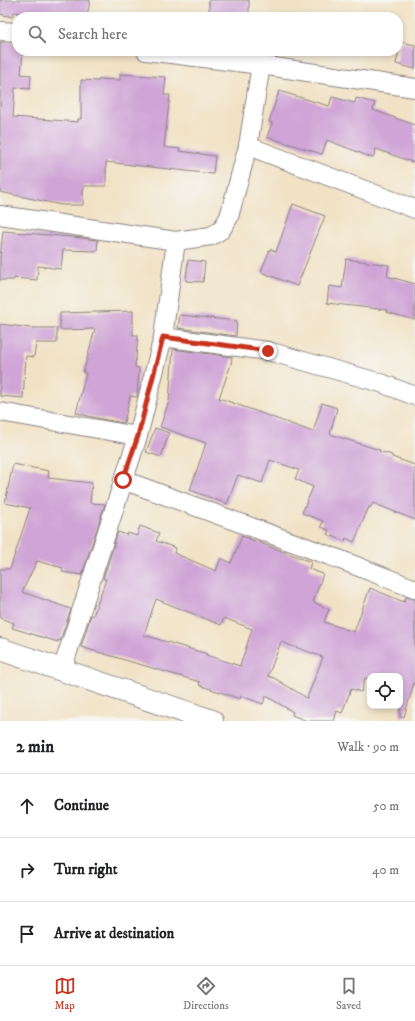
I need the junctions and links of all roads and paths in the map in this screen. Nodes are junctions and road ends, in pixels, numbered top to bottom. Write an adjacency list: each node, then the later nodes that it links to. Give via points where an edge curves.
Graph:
1 (0, 31): 2 (street)
2 (12, 32)
3 (187, 56): 4 (street)
4 (261, 65): 5 (street); 6 (street)
5 (415, 88)
6 (248, 146): 7 (street); 9 (street, via 229,217 221,230 211,236)
7 (415, 209)
8 (0, 215): 9 (street)
9 (176, 241): 10 (street)
10 (163, 337): 11 (street, via 268,351 381,383); 13 (street)
11 (415, 396)
12 (0, 412): 13 (street)
13 (138, 436): 14 (street)
14 (123, 480): 15 (street); 17 (street)
15 (415, 589)
16 (0, 650): 17 (street)
17 (62, 670): 18 (street)
18 (212, 721)

